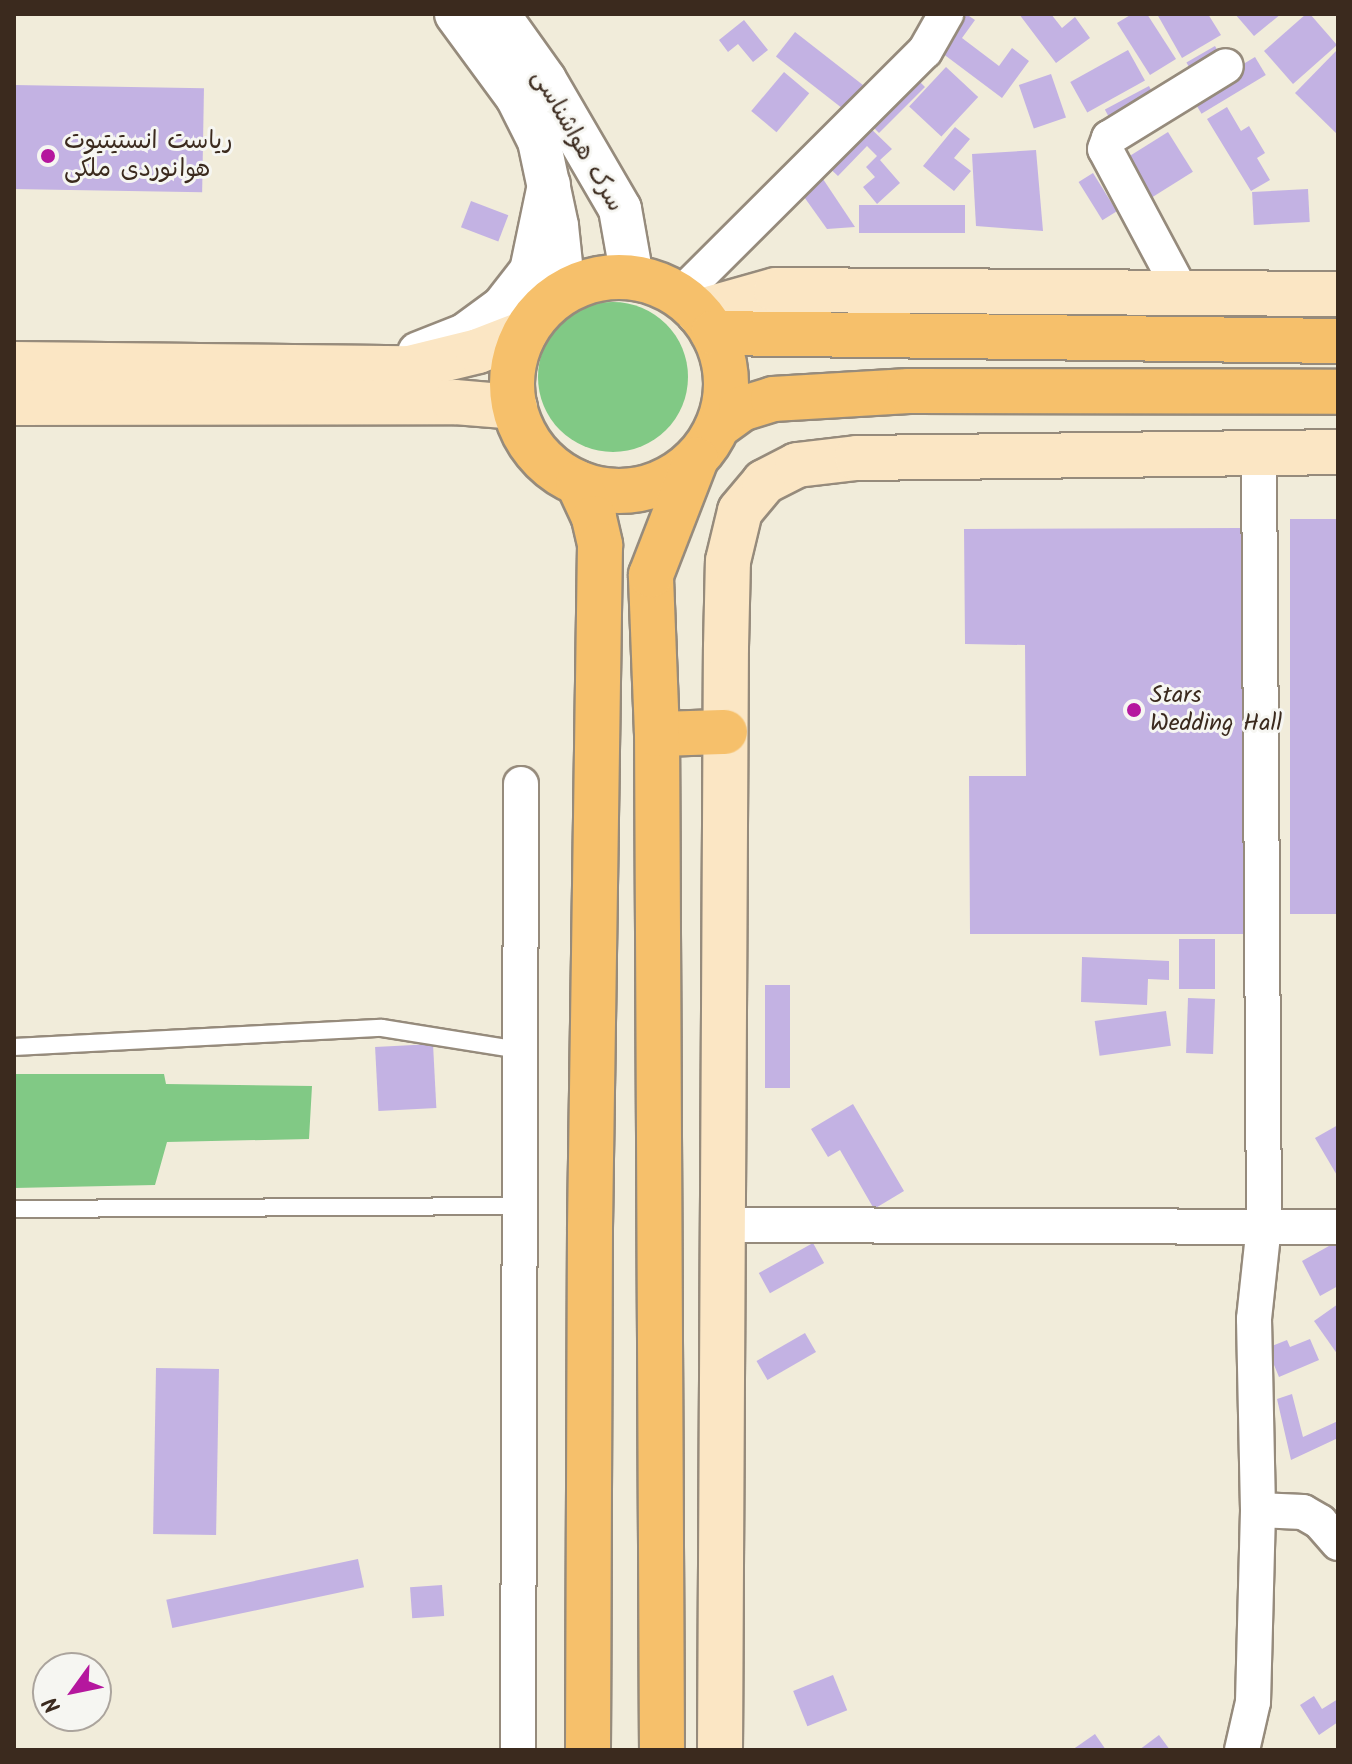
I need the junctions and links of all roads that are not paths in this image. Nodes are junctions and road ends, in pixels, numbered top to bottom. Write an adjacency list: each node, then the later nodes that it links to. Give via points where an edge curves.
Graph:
1 (456, 14): 5 (street, سرک هواشناسی, via 517,97 539,141)
2 (498, 14): 6 (street, سرک هواشناسی, via 545,80 620,209)
3 (946, 14): 10 (street, via 925,51)
4 (1226, 66): 8 (street, via 1109,138 1105,149)
5 (549, 185): 7 (street, سرک هواشناسی); 14 (street, via 531,271 503,307 465,335 413,355 308,356)
6 (632, 277): 7 (main road, via 606,277); 10 (main road, via 657,284)
7 (564, 292): 11 (main road, via 540,311)
8 (1182, 293): 9 (main road); 10 (main road, via 776,290)
9 (1338, 294)
10 (697, 313): 12 (main road); 18 (main road, via 724,363 726,395)
11 (525, 333): 14 (main road, via 409,368); 17 (main road, via 515,356)
12 (1338, 341)
13 (14, 364): 14 (main road)
14 (263, 364)
15 (1338, 392): 18 (main road, via 909,391 773,399 741,409)
16 (14, 403): 17 (main road, via 455,402)
17 (515, 407): 21 (main road, via 537,453)
18 (707, 443): 21 (main road, via 671,479 640,489 609,491); 23 (main road, via 651,575)
19 (1259, 451): 20 (main road); 22 (main road, via 857,458 797,465 764,482 740,511 728,561); 30 (street)
20 (1338, 452)
21 (578, 483): 35 (main road, via 600,545)
22 (725, 732): 23 (main road); 29 (main road)
23 (657, 734): 36 (main road)
24 (521, 784): 26 (street)
25 (14, 1047): 26 (lane, via 382,1028)
26 (520, 1050): 27 (street)
27 (519, 1206): 28 (lane); 34 (street)
28 (14, 1209)
29 (721, 1225): 30 (street); 37 (main road)
30 (1264, 1226): 31 (street); 32 (street, via 1254,1319)
31 (1338, 1227)
32 (1258, 1510): 33 (street, via 1303,1512); 38 (street, via 1253,1702)
33 (1338, 1543)
34 (518, 1750)
35 (588, 1750)
36 (662, 1750)
37 (720, 1750)
38 (1242, 1750)

